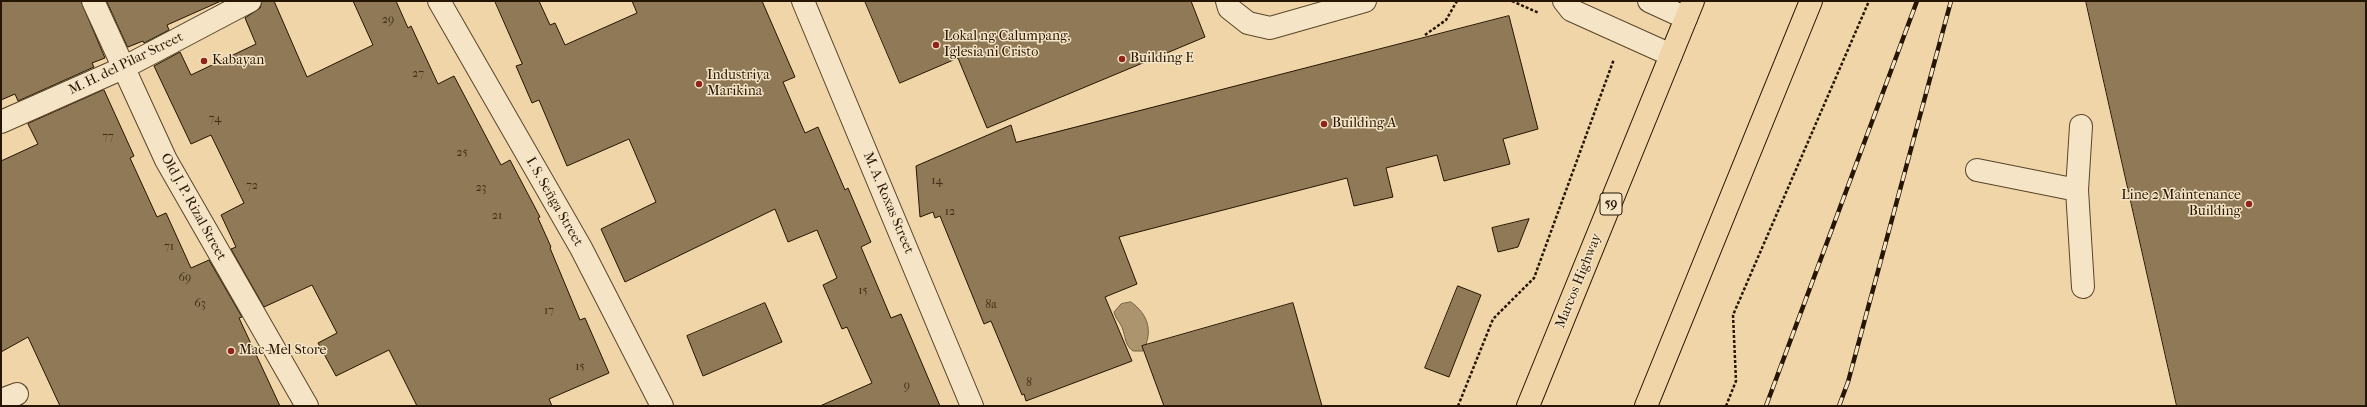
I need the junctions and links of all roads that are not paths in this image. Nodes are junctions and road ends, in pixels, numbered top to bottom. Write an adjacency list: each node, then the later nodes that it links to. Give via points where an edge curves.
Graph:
1 (93, 1): 12 (street, Old J. P. Rizal Street)
2 (250, 1): 12 (street, M. H. del Pilar Street)
3 (439, 1): 19 (street, I. S. Señga Street, via 580,248)
4 (803, 1): 20 (street, M. A. Roxas Street)
5 (1227, 1): 6 (street, via 1230,8 1248,23 1270,28)
6 (1365, 1)
7 (1564, 1): 11 (street, via 1571,10)
8 (1649, 1): 10 (street)
9 (1811, 1): 22 (main road)
10 (1689, 10): 11 (main road, Marcos Highway / 59)
11 (1671, 55): 21 (main road, Marcos Highway / 59)
12 (122, 68): 13 (street, M. H. del Pilar Street); 18 (street, Old J. P. Rizal Street, via 166,160)
13 (1, 122)
14 (2081, 126): 16 (street)
15 (1977, 170): 16 (street)
16 (2077, 190): 17 (street)
17 (2084, 287)
18 (307, 406)
19 (662, 406)
20 (972, 406)
21 (1528, 406)
22 (1646, 406)

